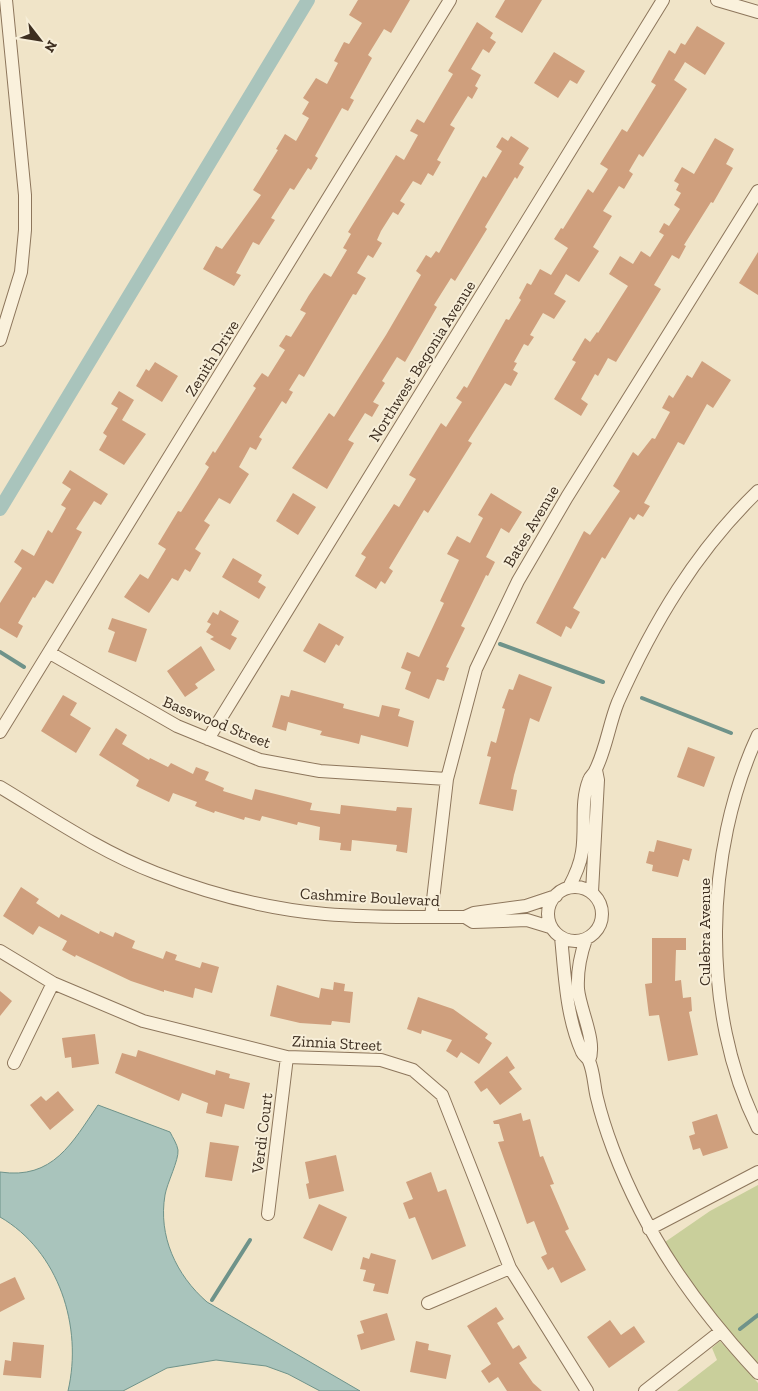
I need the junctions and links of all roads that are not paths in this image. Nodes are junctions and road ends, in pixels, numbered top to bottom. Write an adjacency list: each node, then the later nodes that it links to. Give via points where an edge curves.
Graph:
1 (6, 0): 8 (street, via 25,195 25,230 21,272)
2 (450, 0): 10 (street, Zenith Drive)
3 (663, 0): 13 (street, Northwest Begonia Avenue)
4 (718, 0): 5 (street)
5 (758, 12)
6 (758, 191): 7 (street, Bates Avenue)
7 (754, 208): 15 (street, Bates Avenue, via 567,497 518,582 476,669)
8 (0, 340)
9 (758, 491): 14 (street, via 700,555 647,639 615,709)
10 (50, 652): 11 (street, Zenith Drive); 13 (street, Basswood Street, via 147,710)
11 (0, 732)
12 (758, 735): 30 (street, Culebra Avenue, via 740,782 720,866 717,897 723,1022 738,1078)
13 (208, 739): 15 (street, Basswood Street, via 260,760 320,771)
14 (596, 770): 17 (street, via 589,779 585,801 580,863); 18 (street)
15 (447, 779): 20 (street, Bates Avenue)
16 (0, 787): 20 (street, Cashmire Boulevard, via 94,844 155,872 217,893 272,907 326,914)
17 (569, 887): 18 (street); 19 (street)
18 (592, 892): 24 (street, via 601,903 603,918)
19 (556, 896): 21 (street, Cashmire Boulevard, via 526,906 474,913); 22 (street, via 548,911)
20 (431, 917): 21 (street, Cashmire Boulevard)
21 (466, 918): 22 (street, Cashmire Boulevard, via 473,922 527,920)
22 (550, 928): 23 (street)
23 (561, 937): 24 (street, via 578,941); 28 (street, via 569,1010 583,1054)
24 (586, 939): 28 (street, via 578,965 578,979 593,1052)
25 (0, 951): 26 (street, Zinnia Street)
26 (53, 983): 27 (street, Zinnia Street, via 143,1021); 29 (street)
27 (287, 1057): 32 (street, Verdi Court); 34 (street, Zinnia Street, via 381,1060 413,1070 442,1095)
28 (589, 1061): 33 (street, via 612,1148)
29 (14, 1063)
30 (758, 1128)
31 (758, 1172): 33 (street)
32 (268, 1214)
33 (649, 1229): 36 (street, via 683,1285)
34 (510, 1268): 35 (street); 38 (street, Zinnia Street)
35 (428, 1303)
36 (720, 1332): 37 (street); 39 (street)
37 (758, 1373)
38 (587, 1391)
39 (645, 1391)

